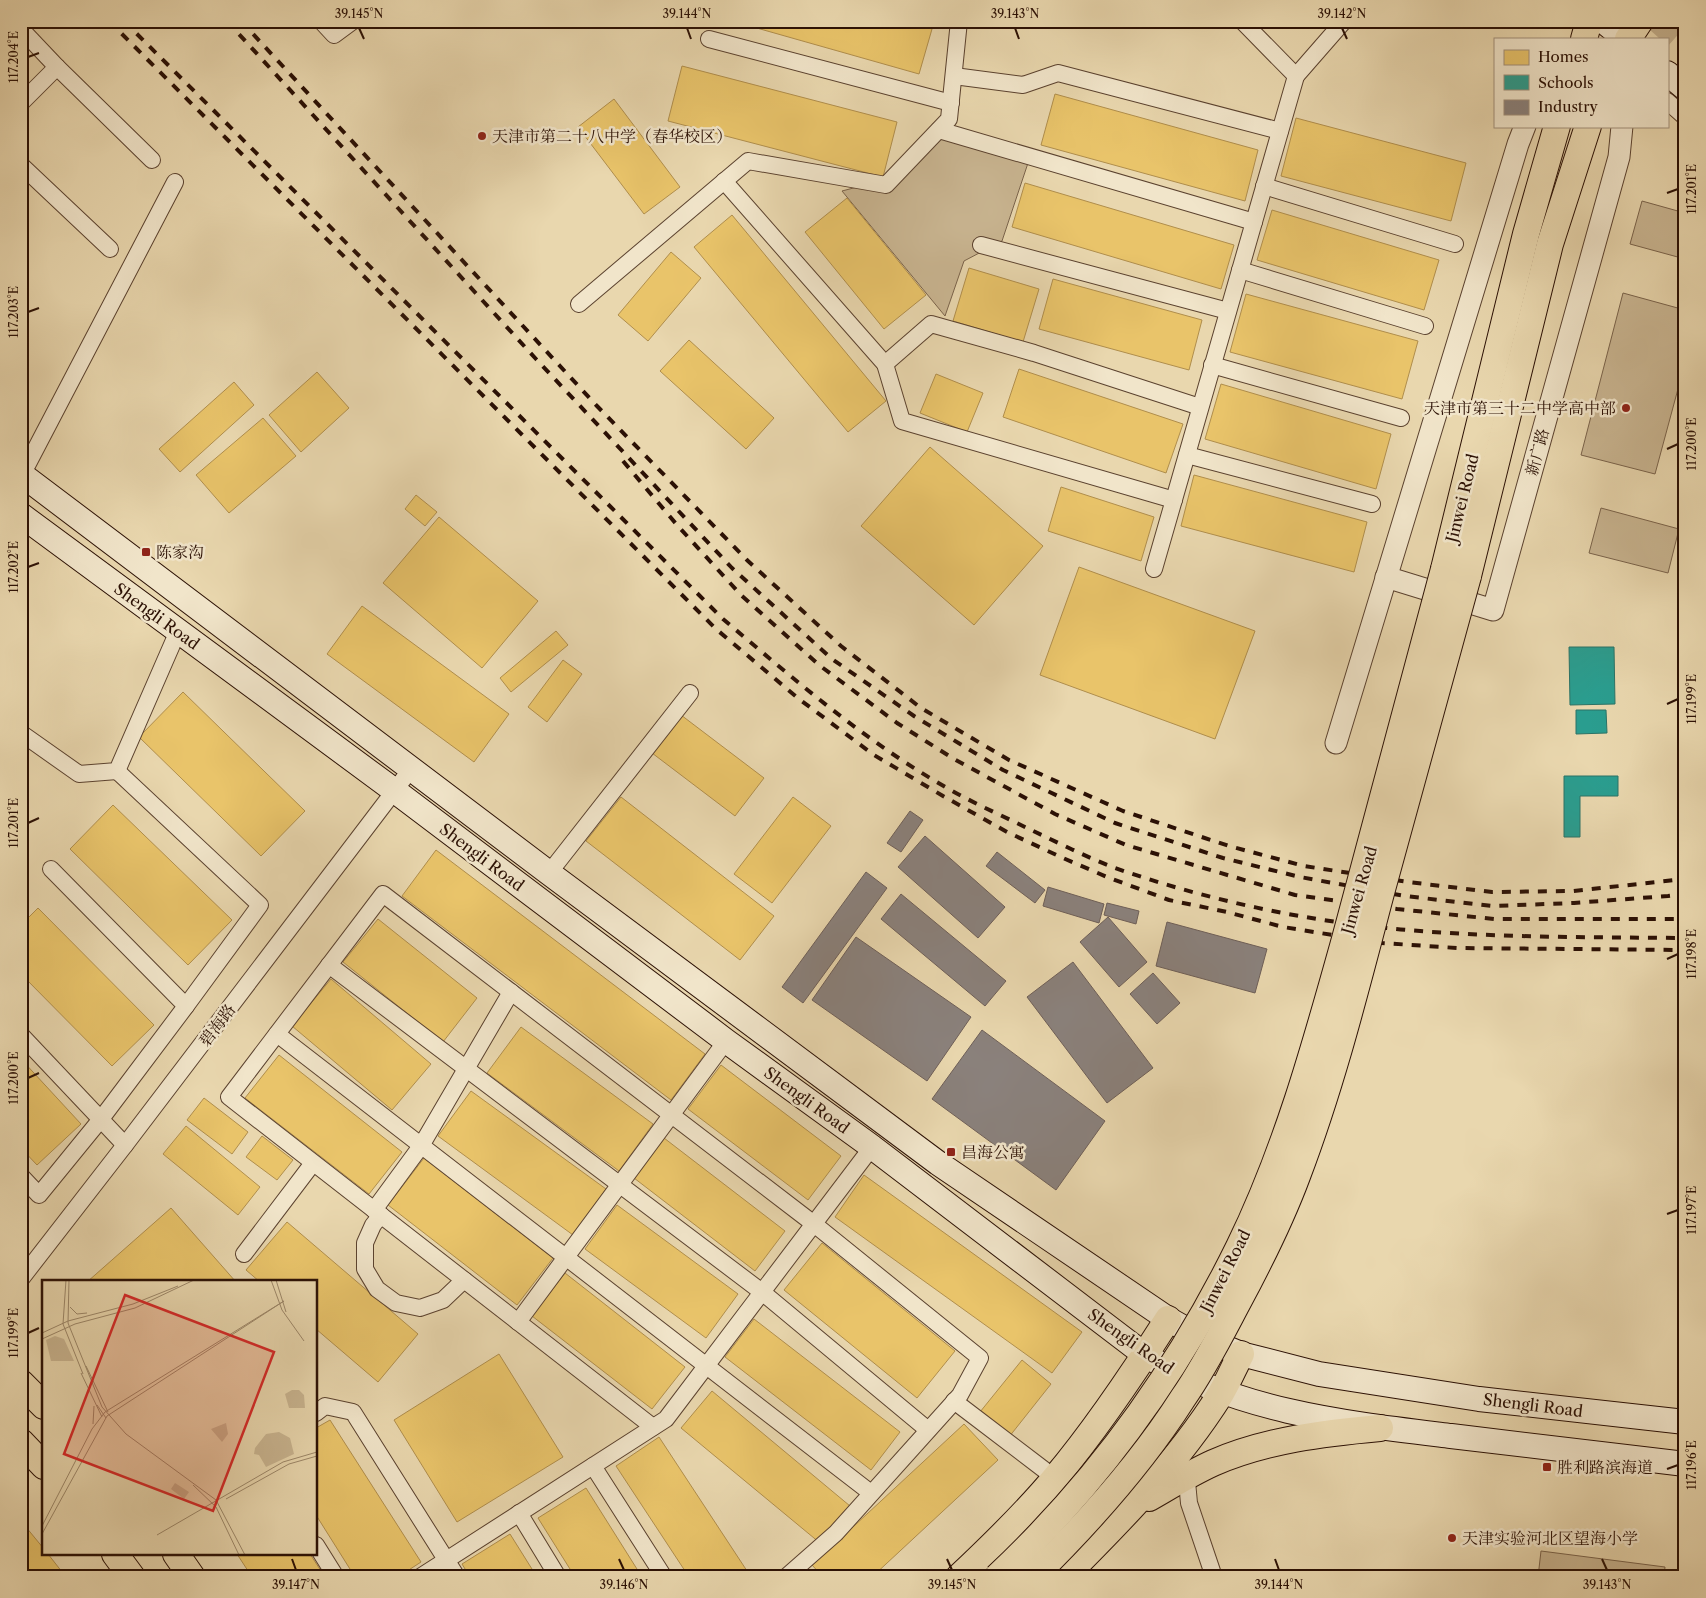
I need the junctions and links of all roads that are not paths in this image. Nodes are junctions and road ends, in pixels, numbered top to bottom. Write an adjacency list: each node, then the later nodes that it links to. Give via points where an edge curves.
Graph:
1 (321, 21): 2 (street, via 334,35)
2 (353, 21)
3 (959, 21): 18 (street)
4 (1242, 21): 19 (street)
5 (1344, 21): 19 (street)
6 (1585, 21): 11 (street)
7 (1589, 21): 12 (main road)
8 (1603, 21): 13 (main road)
9 (1640, 21): 14 (main road)
10 (21, 29): 16 (street)
11 (1573, 38)
12 (1584, 38)
13 (1626, 38)
14 (1628, 38)
15 (709, 39): 23 (street)
16 (58, 67): 22 (street); 31 (street)
17 (1668, 74): 20 (main road)
18 (954, 76): 23 (street); 30 (street, via 1023,85 1058,73)
19 (1296, 76): 30 (street)
20 (1685, 88)
21 (1668, 102): 24 (street)
22 (21, 103)
23 (951, 103): 29 (street, via 949,119)
24 (1685, 117)
25 (1524, 128): 55 (street)
26 (1556, 128): 54 (main road, Jinwei Road, via 1526,234)
27 (1587, 128): 54 (main road, Jinwei Road, via 1550,244)
28 (1622, 128): 55 (street, 新广路, via 1618,156 1494,610)
29 (939, 130): 33 (street, via 886,185 748,161); 36 (street)
30 (1280, 131): 35 (street)
31 (152, 160)
32 (21, 165): 39 (street)
33 (724, 181): 41 (street); 44 (street)
34 (175, 182): 49 (street)
35 (1264, 186): 36 (street); 37 (street)
36 (1254, 222): 40 (street)
37 (1456, 244)
38 (982, 245): 42 (street)
39 (110, 249)
40 (1240, 270): 42 (street); 43 (street)
41 (579, 304)
42 (1228, 311): 45 (street)
43 (1425, 326)
44 (885, 364): 46 (street, via 931,324 1034,353); 50 (street, via 902,422)
45 (1212, 366): 46 (street); 47 (street)
46 (1200, 407): 48 (street)
47 (1401, 418)
48 (1187, 456): 50 (street); 51 (street)
49 (22, 475): 60 (main road, Shengli Road)
50 (1174, 500): 53 (street)
51 (1372, 504)
52 (21, 516): 56 (main road, Shengli Road)
53 (1154, 569)
54 (1456, 573): 124 (main road, Jinwei Road, bridge, via 1380,813 1320,1028 1285,1134 1239,1246 1201,1317 1140,1414 1070,1502); 125 (main road, Jinwei Road, bridge, via 1343,1036 1311,1138 1278,1223 1184,1398 1102,1505)
55 (1386, 577): 59 (street)
56 (178, 631): 61 (street); 62 (main road, Shengli Road)
57 (690, 693): 64 (street)
58 (21, 733): 61 (street, via 79,774)
59 (1336, 743)
60 (411, 769): 62 (street, 碧海路); 64 (main road, Shengli Road)
61 (117, 771): 67 (street, via 260,905)
62 (396, 791): 70 (main road, Shengli Road); 74 (street, 碧海路)
63 (50, 869): 67 (street)
64 (550, 873): 87 (main road, Shengli Road, via 938,1163)
65 (329, 965): 66 (street, via 383,894); 68 (street); 71 (street)
66 (511, 992): 71 (street); 72 (street)
67 (186, 1006): 73 (street)
68 (277, 1034): 75 (street); 77 (street, via 229,1097)
69 (21, 1035): 73 (street)
70 (726, 1041): 72 (street); 76 (main road, Shengli Road)
71 (466, 1068): 75 (street); 79 (street)
72 (672, 1115): 79 (street); 81 (street)
73 (101, 1120): 74 (street); 78 (street, via 39,1195)
74 (125, 1145): 84 (street, 碧海路)
75 (421, 1146): 80 (street); 83 (street)
76 (872, 1147): 81 (street); 90 (main road, Shengli Road)
77 (313, 1163): 80 (street); 82 (street)
78 (21, 1176)
79 (620, 1185): 83 (street); 86 (street)
80 (378, 1213): 85 (street); 85 (street, via 365,1243 365,1269 377,1289 396,1303 420,1308 443,1300)
81 (814, 1224): 86 (street); 94 (street, via 980,1358)
82 (244, 1254)
83 (566, 1258): 88 (street); 91 (street)
84 (21, 1279)
85 (464, 1280): 88 (street)
86 (762, 1292): 91 (street); 101 (street)
87 (1168, 1319): 89 (main road, Shengli Road); 90 (main road)
88 (518, 1322): 99 (street)
89 (1241, 1354): 93 (main road); 97 (main road, Shengli Road, via 1318,1374 1479,1398)
90 (1145, 1355): 93 (main road, Shengli Road); 106 (main road, via 1098,1424)
91 (706, 1367): 99 (street, via 666,1419); 108 (street)
92 (21, 1383): 95 (main road)
93 (1222, 1393): 98 (main road); 100 (main road, Shengli Road, via 1286,1411)
94 (954, 1401): 101 (street); 106 (street)
95 (42, 1404)
96 (318, 1411): 114 (street, via 325,1406 354,1412)
97 (1685, 1422)
98 (1199, 1426): 107 (street, via 1186,1460); 109 (main road)
99 (653, 1427): 105 (street)
100 (1380, 1428): 104 (main road, Shengli Road); 107 (main road, via 1276,1442 1214,1463)
101 (928, 1430): 108 (street)
102 (21, 1442): 103 (main road)
103 (42, 1464)
104 (1685, 1464)
105 (593, 1466): 110 (street); 121 (street)
106 (1055, 1478): 123 (main road, via 1016,1522)
107 (1186, 1478): 109 (main road); 127 (street, via 1190,1503)
108 (871, 1493): 122 (street, via 836,1533)
109 (1134, 1507): 126 (main road)
110 (519, 1513): 114 (street); 120 (street)
111 (318, 1548): 117 (street)
112 (116, 1556): 115 (main road)
113 (177, 1556): 116 (main road)
114 (446, 1560): 118 (street); 119 (street)
115 (132, 1577)
116 (192, 1577)
117 (336, 1577)
118 (420, 1577)
119 (457, 1577)
120 (558, 1577)
121 (664, 1577)
122 (786, 1577)
123 (959, 1577)
124 (997, 1577)
125 (1033, 1577)
126 (1064, 1577)
127 (1214, 1577)

